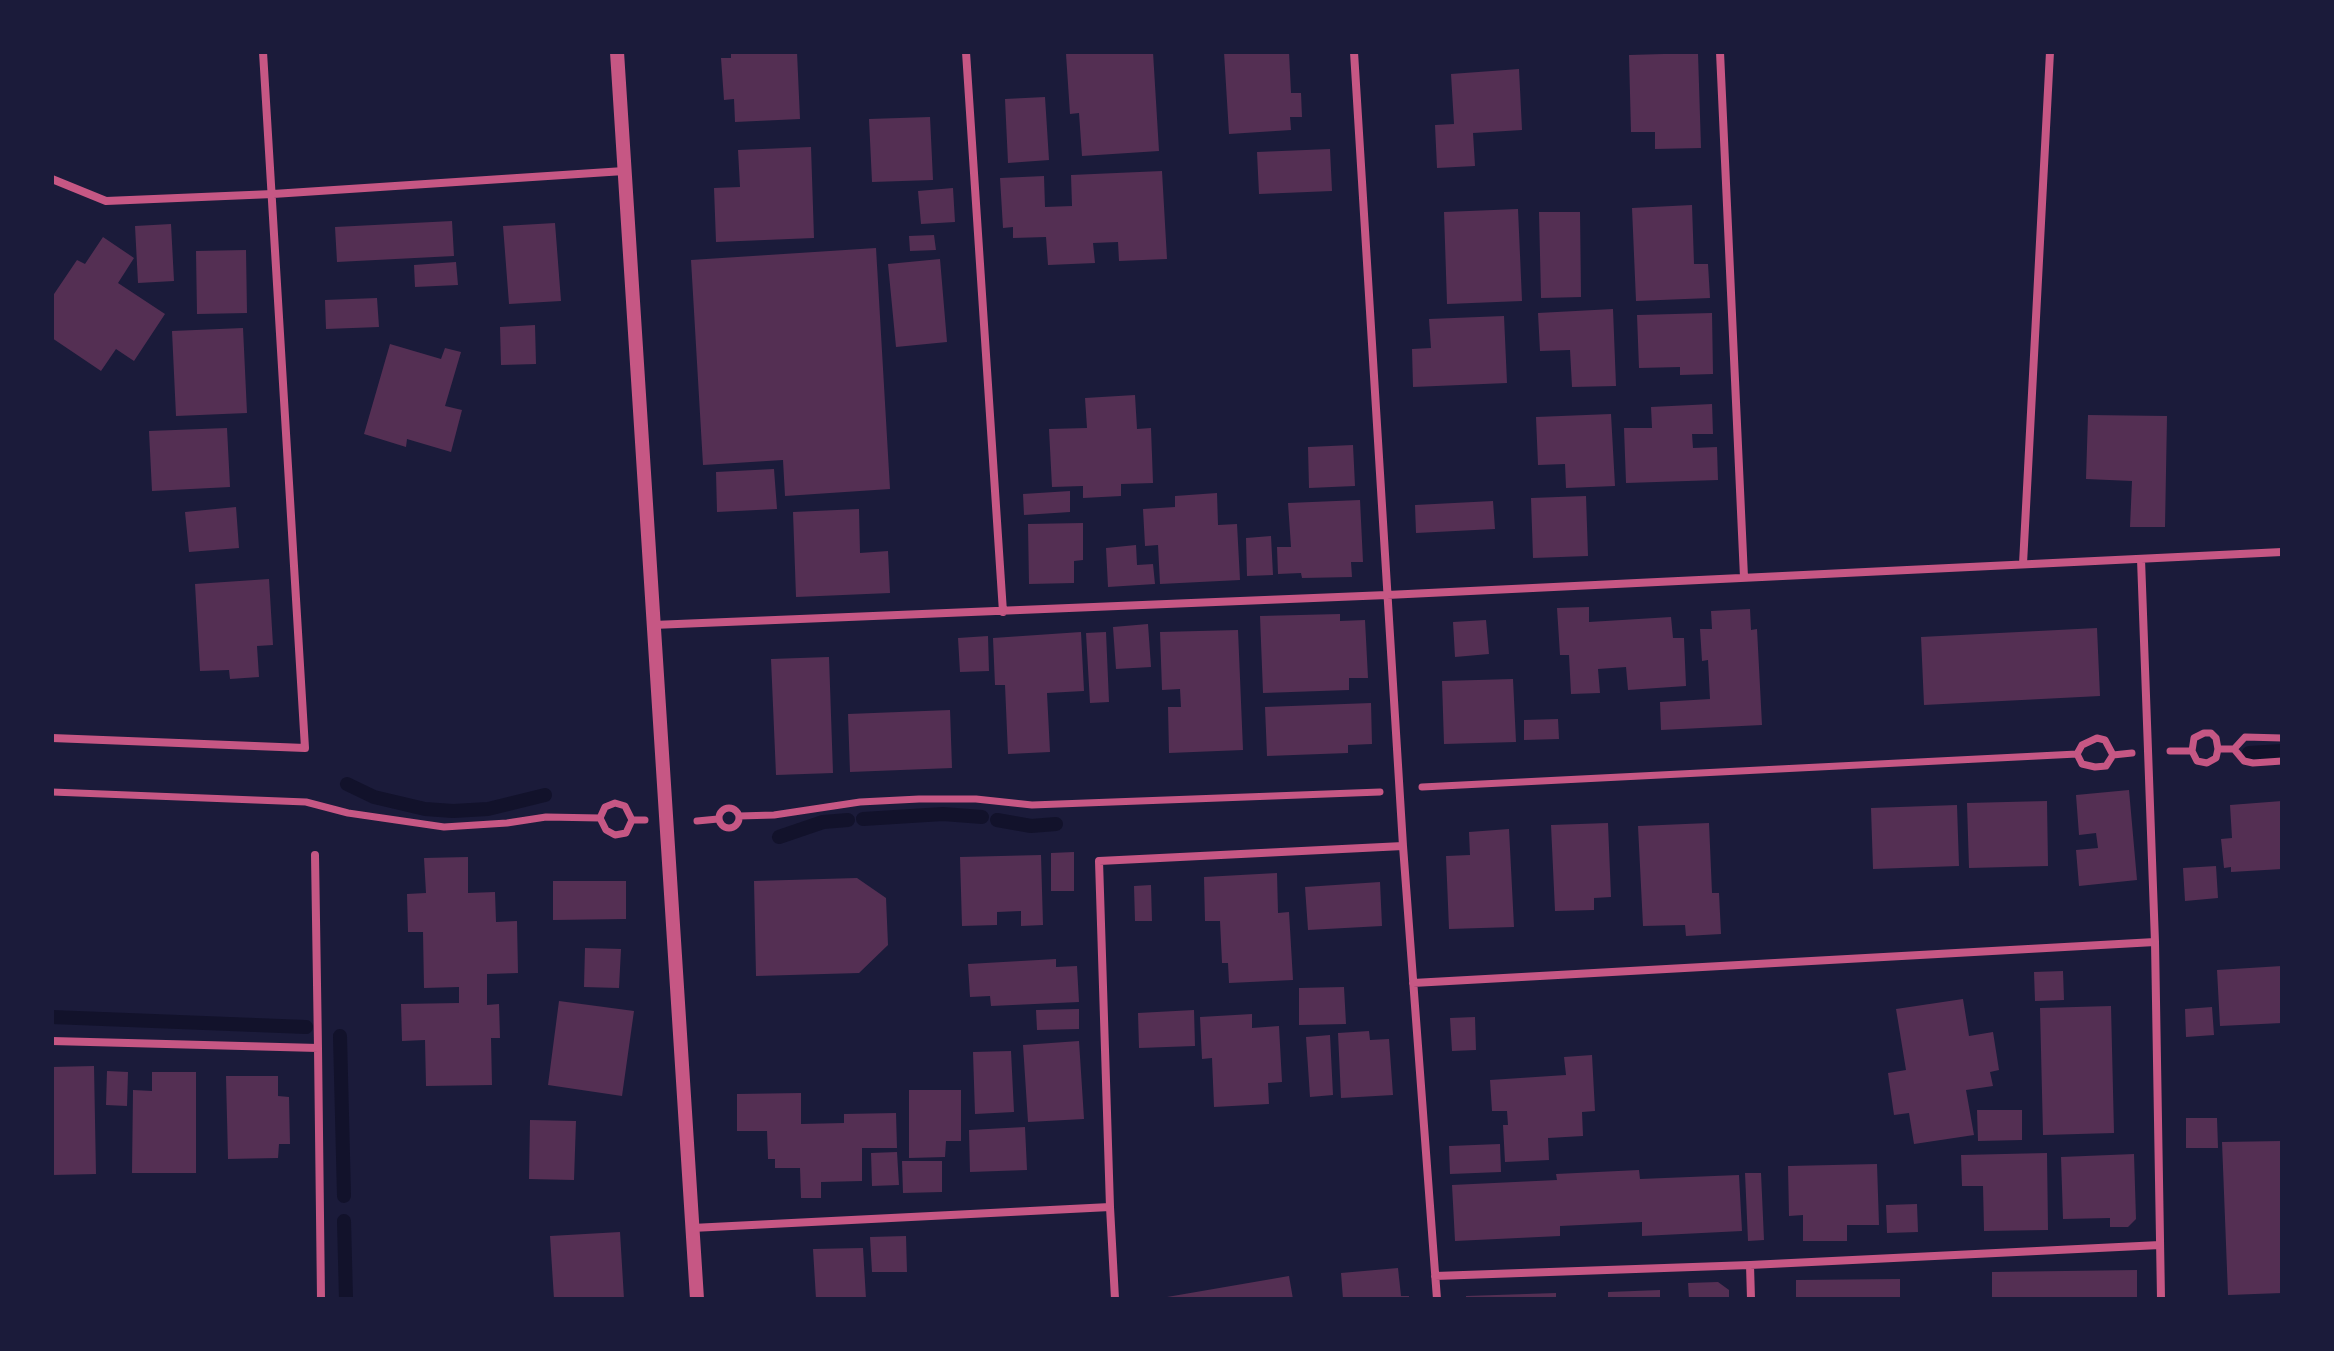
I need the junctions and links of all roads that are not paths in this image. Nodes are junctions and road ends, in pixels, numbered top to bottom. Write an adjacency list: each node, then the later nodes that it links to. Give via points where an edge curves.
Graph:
1 (263, 52): 9 (street)
2 (617, 52): 7 (street)
3 (966, 52): 15 (street)
4 (1354, 52): 14 (street)
5 (1720, 52): 13 (street)
6 (2050, 52): 12 (street)
7 (624, 171): 9 (street); 16 (street)
8 (52, 179): 9 (street, via 106,201)
9 (273, 194): 17 (street, via 305,748)
10 (2282, 552): 11 (street)
11 (2141, 559): 12 (street); 38 (street)
12 (2023, 564): 13 (street)
13 (1744, 577): 14 (street)
14 (1387, 595): 15 (street); 36 (street)
15 (1003, 612): 16 (street)
16 (653, 625): 43 (street)
17 (52, 738)
18 (2282, 738): 20 (street, via 2245,737)
19 (2218, 749): 20 (street); 22 (street, via 2207,763 2197,761); 22 (street, via 2216,738 2204,733 2194,738)
20 (2234, 749): 26 (street, via 2244,761)
21 (2170, 751): 22 (street)
22 (2192, 751)
23 (2132, 753): 25 (street)
24 (2077, 754): 25 (street, via 2082,764 2095,767 2106,766); 25 (street, via 2097,738 2105,740); 27 (street)
25 (2113, 755)
26 (2282, 761)
27 (1422, 787)
28 (52, 792): 31 (street, via 306,802 444,827 546,817)
29 (1380, 792): 30 (street, via 1032,805 919,799)
30 (739, 816): 32 (street, via 725,808); 32 (street, via 730,828)
31 (600, 818): 33 (street, via 605,807 615,803 625,806); 33 (street, via 615,835 626,833)
32 (718, 819): 35 (street)
33 (632, 820): 34 (street)
34 (645, 820)
35 (697, 821)
36 (1403, 846): 39 (street); 42 (street, via 1099,861)
37 (315, 855): 41 (street)
38 (2155, 942): 39 (street); 44 (street)
39 (1413, 983): 46 (street)
40 (52, 1041): 41 (street)
41 (318, 1048): 47 (street)
42 (1110, 1207): 43 (street); 49 (street)
43 (692, 1228): 48 (street)
44 (2160, 1245): 45 (street); 52 (street)
45 (1750, 1265): 46 (street); 51 (street)
46 (1435, 1276): 50 (street)
47 (321, 1299)
48 (697, 1299)
49 (1115, 1299)
50 (1437, 1299)
51 (1751, 1299)
52 (2161, 1299)

